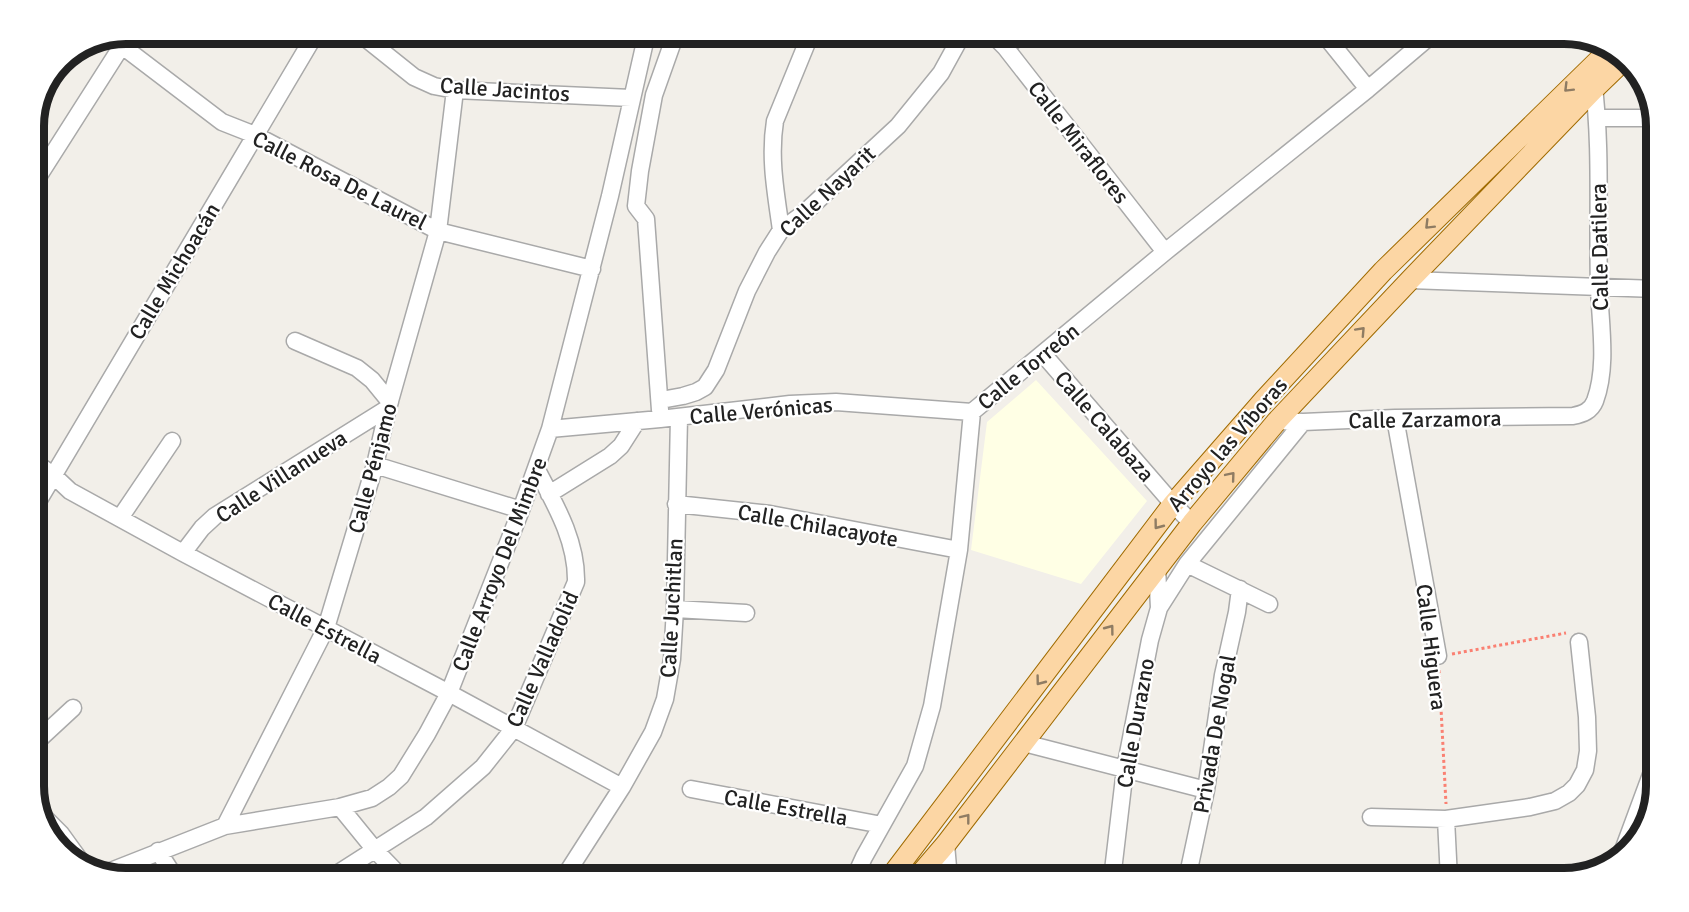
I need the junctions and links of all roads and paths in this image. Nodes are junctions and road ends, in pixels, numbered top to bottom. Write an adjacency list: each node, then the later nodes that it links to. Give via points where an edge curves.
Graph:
1 (119, 44): 26 (street)
2 (128, 44): 25 (street, Calle Rosa De Laurel, via 222,122)
3 (309, 44): 25 (street, Calle Michoacán)
4 (373, 44): 19 (street, Calle Jacintos, via 414,77)
5 (644, 44): 20 (street, Calle Arroyo Del Mimbre)
6 (672, 44): 24 (street, via 654,95)
7 (807, 44): 29 (street, via 773,136 771,159)
8 (957, 44): 29 (street, Calle Nayarit, via 941,74 898,126 803,214)
9 (1002, 44): 13 (street, Calle Miraflores)
10 (1009, 44): 13 (street)
11 (1332, 44): 18 (street)
12 (1421, 44): 18 (street, Calle Torreón)
13 (1005, 47): 31 (street, Calle Miraflores)
14 (1604, 55): 16 (main road, Arroyo las Víboras)
15 (1618, 65): 17 (main road, Arroyo las Víboras)
16 (1592, 66): 17 (street, Calle Datilera); 57 (main road, Arroyo las Víboras, one-way to 57, via 1383,271)
17 (1595, 88): 21 (street, Calle Datilera); 33 (main road, Arroyo las Víboras)
18 (1368, 89): 31 (street, Calle Torreón)
19 (455, 90): 20 (street, Calle Jacintos); 30 (street, Calle Pénjamo)
20 (631, 98): 23 (street, Calle Arroyo Del Mimbre)
21 (1598, 118): 22 (street); 34 (street, Calle Datilera)
22 (1645, 118)
23 (626, 127): 24 (street); 27 (street, Calle Arroyo Del Mimbre)
24 (647, 133): 28 (street)
25 (255, 135): 30 (street, Calle Rosa De Laurel); 53 (street, Calle Michoacán)
26 (44, 167)
27 (609, 196): 28 (street); 32 (street, Calle Arroyo Del Mimbre)
28 (636, 206): 38 (street, via 646,219)
29 (780, 230): 38 (street, Calle Nayarit, via 747,291 716,370 705,387)
30 (438, 231): 32 (street, Calle Rosa De Laurel); 39 (street, Calle Pénjamo)
31 (1165, 252): 37 (street, Calle Torreón)
32 (592, 269): 48 (street, Calle Arroyo Del Mimbre)
33 (1410, 280): 34 (street); 46 (main road, Arroyo las Víboras, one-way to 33)
34 (1599, 287): 35 (street); 41 (street, Calle Datilera, via 1602,360 1598,391 1585,413)
35 (1645, 289)
36 (295, 340): 39 (street, via 357,368 372,380)
37 (1043, 354): 40 (street, Calle Torreón); 57 (street, Calle Calabaza)
38 (661, 400): 44 (street)
39 (389, 405): 50 (street, Calle Pénjamo); 62 (street, Calle Villanueva, via 215,516)
40 (972, 412): 42 (street, Calle Verónicas, via 836,402); 61 (street, Calle Torreón)
41 (1574, 416): 43 (street, Calle Zarzamora)
42 (679, 417): 44 (street, Calle Verónicas); 56 (street, Calle Juchitlan)
43 (1395, 418): 47 (street, Calle Zarzamora); 72 (street, Calle Higuera)
44 (660, 419): 45 (street, Calle Verónicas)
45 (637, 421): 48 (street, Calle Verónicas); 55 (street, via 621,447)
46 (1277, 421): 47 (street, Calle Zarzamora); 60 (main road, Arroyo las Víboras, one-way to 46)
47 (1303, 422): 63 (street)
48 (550, 429): 51 (street, Calle Arroyo Del Mimbre)
49 (172, 441): 59 (street)
50 (375, 465): 58 (street); 70 (street, Calle Pénjamo)
51 (536, 468): 55 (street, Calle Valladolid); 58 (street, Calle Arroyo Del Mimbre)
52 (44, 469): 53 (street, Calle Estrella)
53 (53, 475): 54 (street, Calle Michoacán); 59 (street, Calle Estrella, via 70,490)
54 (44, 491)
55 (549, 494): 75 (street, Calle Valladolid, via 571,541 576,582)
56 (676, 504): 61 (street, Calle Chilacayote, via 770,514); 68 (street, Calle Juchitlan)
57 (1173, 504): 60 (street, Calle Calabaza); 100 (main road, Arroyo las Víboras, one-way to 100)
58 (521, 510): 73 (street, Calle Arroyo Del Mimbre)
59 (120, 518): 62 (street, Calle Estrella)
60 (1191, 523): 64 (main road, Arroyo las Víboras)
61 (959, 550): 86 (street, Calle Torreón, via 924,735 915,766)
62 (183, 553): 70 (street, Calle Estrella)
63 (1187, 564): 65 (street); 67 (street)
64 (1157, 567): 67 (street, Calle Durazno); 77 (main road, Arroyo las Víboras, one-way to 64)
65 (1240, 589): 66 (street); 82 (street, Privada De Nogal)
66 (1269, 604)
67 (1160, 608): 78 (street, Calle Durazno)
68 (675, 609): 69 (street); 79 (street, Calle Juchitlan, via 665,699)
69 (746, 613)
70 (326, 628): 73 (street, Calle Estrella); 87 (street, Calle Pénjamo)
71 (1579, 642): 72 (path, via 1569,633 1561,633); 85 (street, via 1588,751 1577,785 1555,801)
72 (1438, 657): 85 (path, Calle Higuera)
73 (449, 693): 75 (street, Calle Estrella); 83 (street, Calle Arroyo Del Mimbre, via 401,776 372,798)
74 (73, 708): 76 (street)
75 (514, 728): 79 (street, Calle Estrella); 92 (street, Calle Valladolid, via 483,767 426,817)
76 (44, 735)
77 (1024, 742): 78 (street); 90 (main road, Arroyo las Víboras, one-way to 77)
78 (1125, 769): 82 (street); 103 (street, Calle Durazno)
79 (622, 788): 98 (street, Calle Juchitlan)
80 (691, 789): 86 (street, Calle Estrella)
81 (1646, 789): 89 (street)
82 (1206, 790): 104 (street, Privada De Nogal)
83 (340, 807): 87 (street, Calle Arroyo Del Mimbre); 92 (street)
84 (1371, 817): 85 (street)
85 (1446, 819): 105 (street)
86 (882, 825): 99 (street, Calle Torreón)
87 (225, 826): 93 (street, Calle Arroyo Del Mimbre)
88 (55, 828): 91 (street)
89 (1628, 836)
90 (946, 843): 101 (main road, Arroyo las Víboras); 102 (street)
91 (69, 845)
92 (375, 850): 96 (street, Calle Valladolid); 97 (street)
93 (158, 851): 94 (street, Calle Arroyo Del Mimbre); 95 (street)
94 (117, 868)
95 (169, 868)
96 (346, 868)
97 (392, 868)
98 (575, 868)
99 (859, 868)
100 (897, 868)
101 (925, 868)
102 (948, 868)
103 (1113, 868)
104 (1189, 868)
105 (1448, 868)

